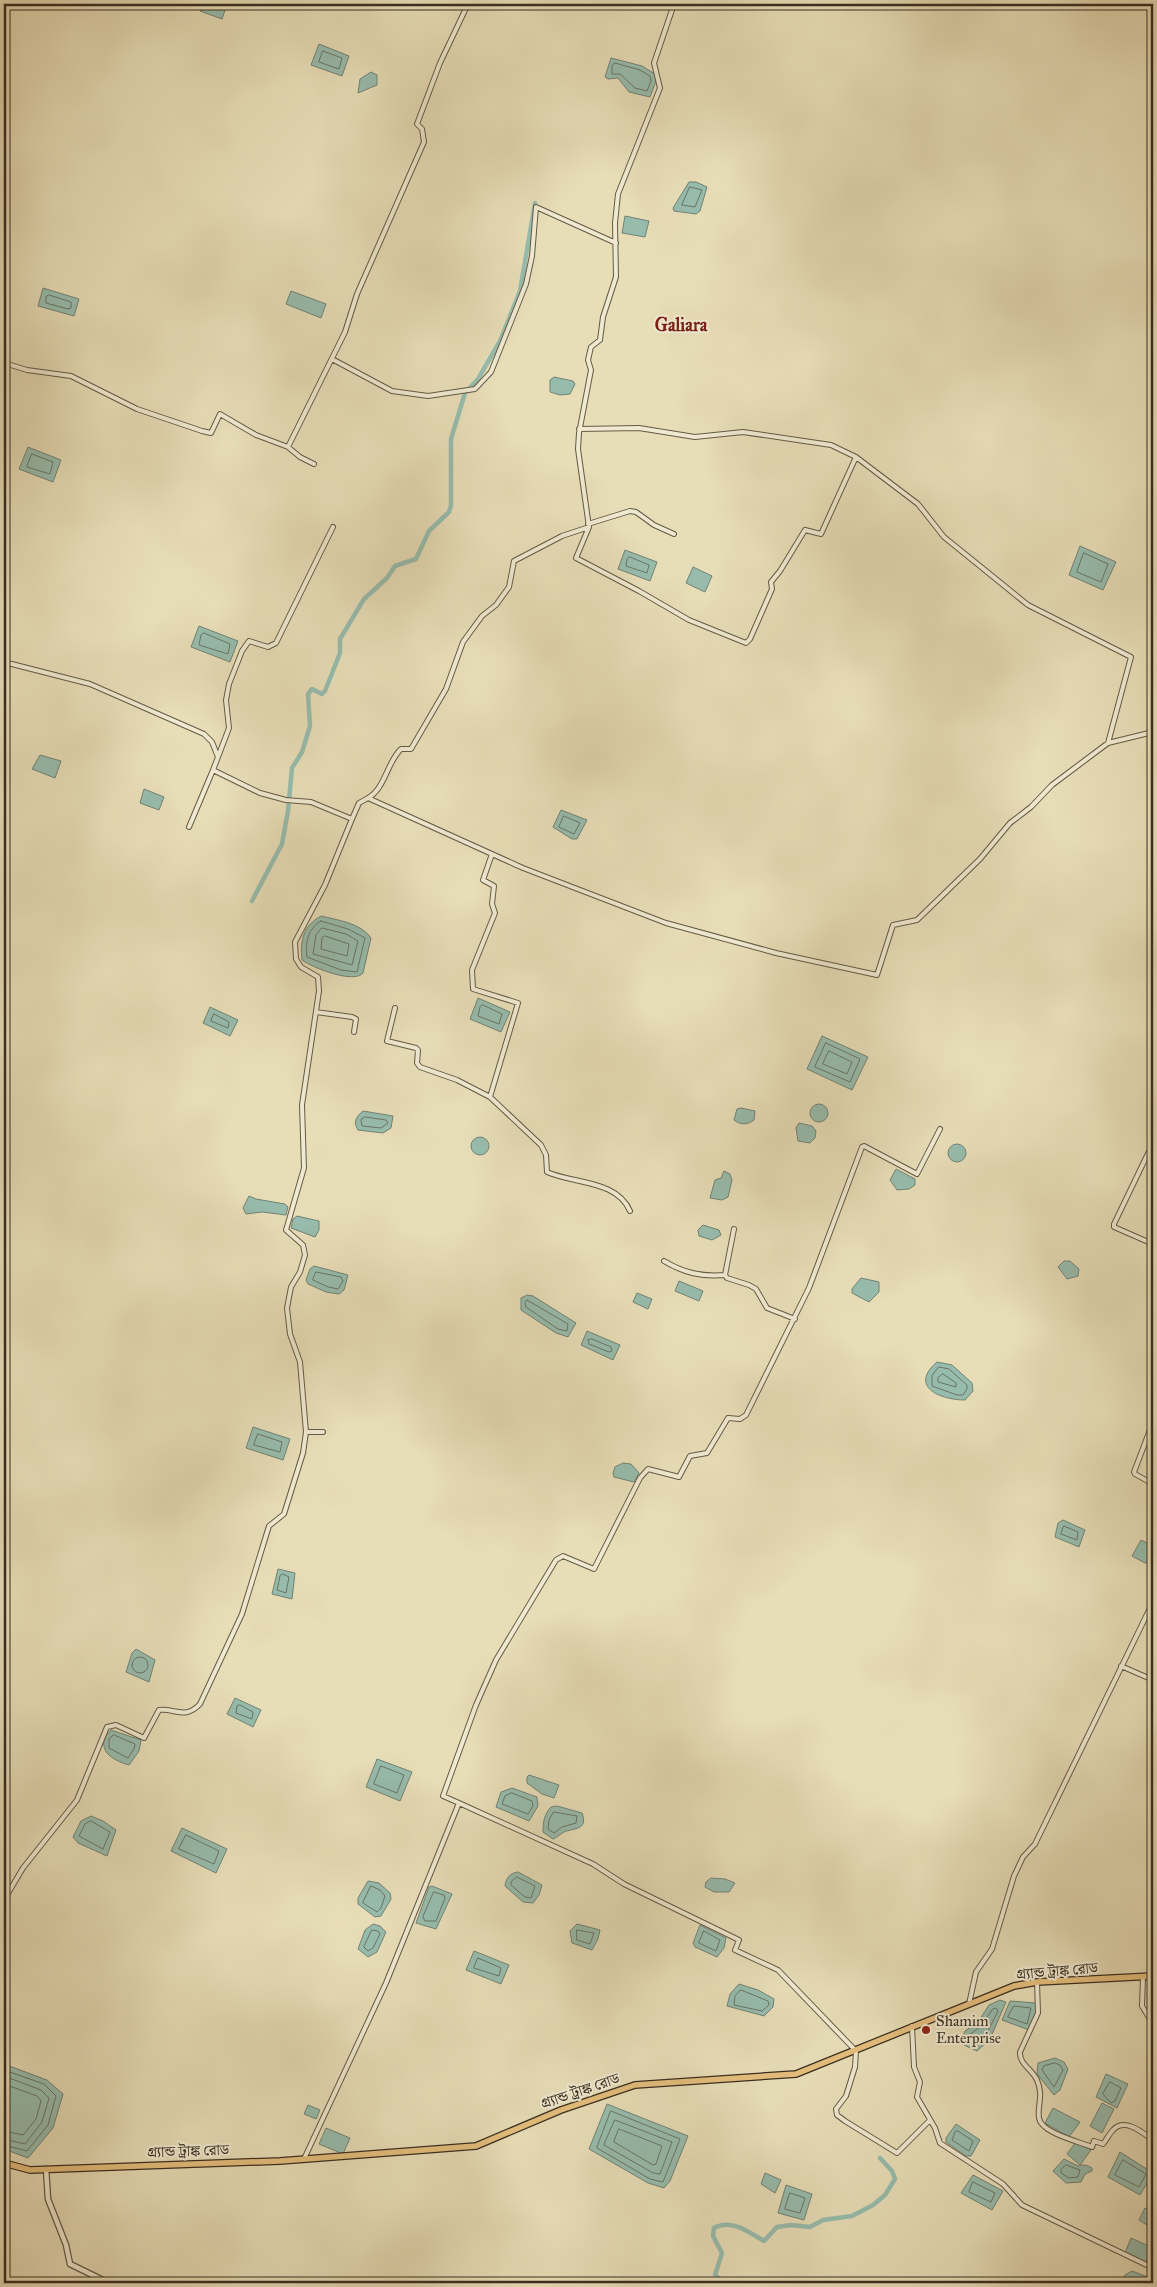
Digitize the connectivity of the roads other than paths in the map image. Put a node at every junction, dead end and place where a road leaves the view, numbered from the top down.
1 (468, 4) edge
2 (674, 4) edge
3 (616, 243) junction
4 (332, 359) junction
5 (4, 363) edge
6 (579, 429) junction
7 (288, 447) junction
8 (856, 457) junction
9 (314, 464) dead end
10 (589, 525) junction
11 (333, 527) dead end
12 (674, 534) dead end
13 (4, 662) edge
14 (1153, 732) edge
15 (1108, 743) junction
16 (218, 757) junction
17 (213, 770) junction
18 (368, 798) junction
19 (352, 819) junction
20 (189, 827) dead end
21 (492, 854) junction
22 (395, 1008) dead end
23 (316, 1012) junction
24 (354, 1032) dead end
25 (490, 1097) junction
26 (940, 1129) dead end
27 (1153, 1143) edge
28 (630, 1212) dead end
29 (734, 1229) dead end
30 (1153, 1244) edge
31 (664, 1261) dead end
32 (725, 1274) junction
33 (795, 1319) junction
34 (1153, 1422) edge
35 (306, 1432) junction
36 (323, 1432) dead end
37 (1153, 1484) edge
38 (1153, 1602) edge
39 (1121, 1666) junction
40 (1153, 1680) edge
41 (459, 1803) junction
42 (4, 1900) edge
43 (1153, 1976) edge
44 (1143, 1977) junction
45 (1038, 1982) junction
46 (968, 2006) junction
47 (1153, 2024) edge
48 (912, 2026) junction
49 (856, 2051) junction
50 (930, 2120) junction
51 (1153, 2140) edge
52 (304, 2159) junction
53 (4, 2163) edge
54 (46, 2169) junction
55 (1153, 2268) edge
56 (109, 2283) edge

1 - 4 street
2 - 3 street
3 - 4 street
3 - 6 street
4 - 7 street
5 - 7 street
6 - 8 street
6 - 10 street
7 - 9 street
8 - 10 street
8 - 15 street
10 - 12 street
10 - 18 street
11 - 16 street
13 - 16 street
14 - 15 street
15 - 21 street
16 - 17 street
17 - 19 street
17 - 20 street
18 - 19 street
18 - 21 street
19 - 23 street
21 - 25 street
22 - 25 street
23 - 24 street
23 - 35 street
25 - 28 street
26 - 33 street
27 - 30 street
29 - 32 street
31 - 32 street
32 - 33 street
33 - 41 street
34 - 37 street
35 - 36 street
35 - 42 street
38 - 39 street
39 - 40 street
39 - 46 street
41 - 49 street
41 - 52 street
43 - 44 highway, গ্র্যান্ড ট্রাঙ্ক রোড
44 - 45 highway, গ্র্যান্ড ট্রাঙ্ক রোড
44 - 47 street
45 - 46 highway, গ্র্যান্ড ট্রাঙ্ক রোড
45 - 51 street
46 - 48 highway, গ্র্যান্ড ট্রাঙ্ক রোড
48 - 49 highway, গ্র্যান্ড ট্রাঙ্ক রোড
48 - 50 street
49 - 50 street
49 - 52 highway, গ্র্যান্ড ট্রাঙ্ক রোড
50 - 55 street
52 - 54 highway, গ্র্যান্ড ট্রাঙ্ক রোড
53 - 54 highway, গ্র্যান্ড ট্রাঙ্ক রোড
54 - 56 street

